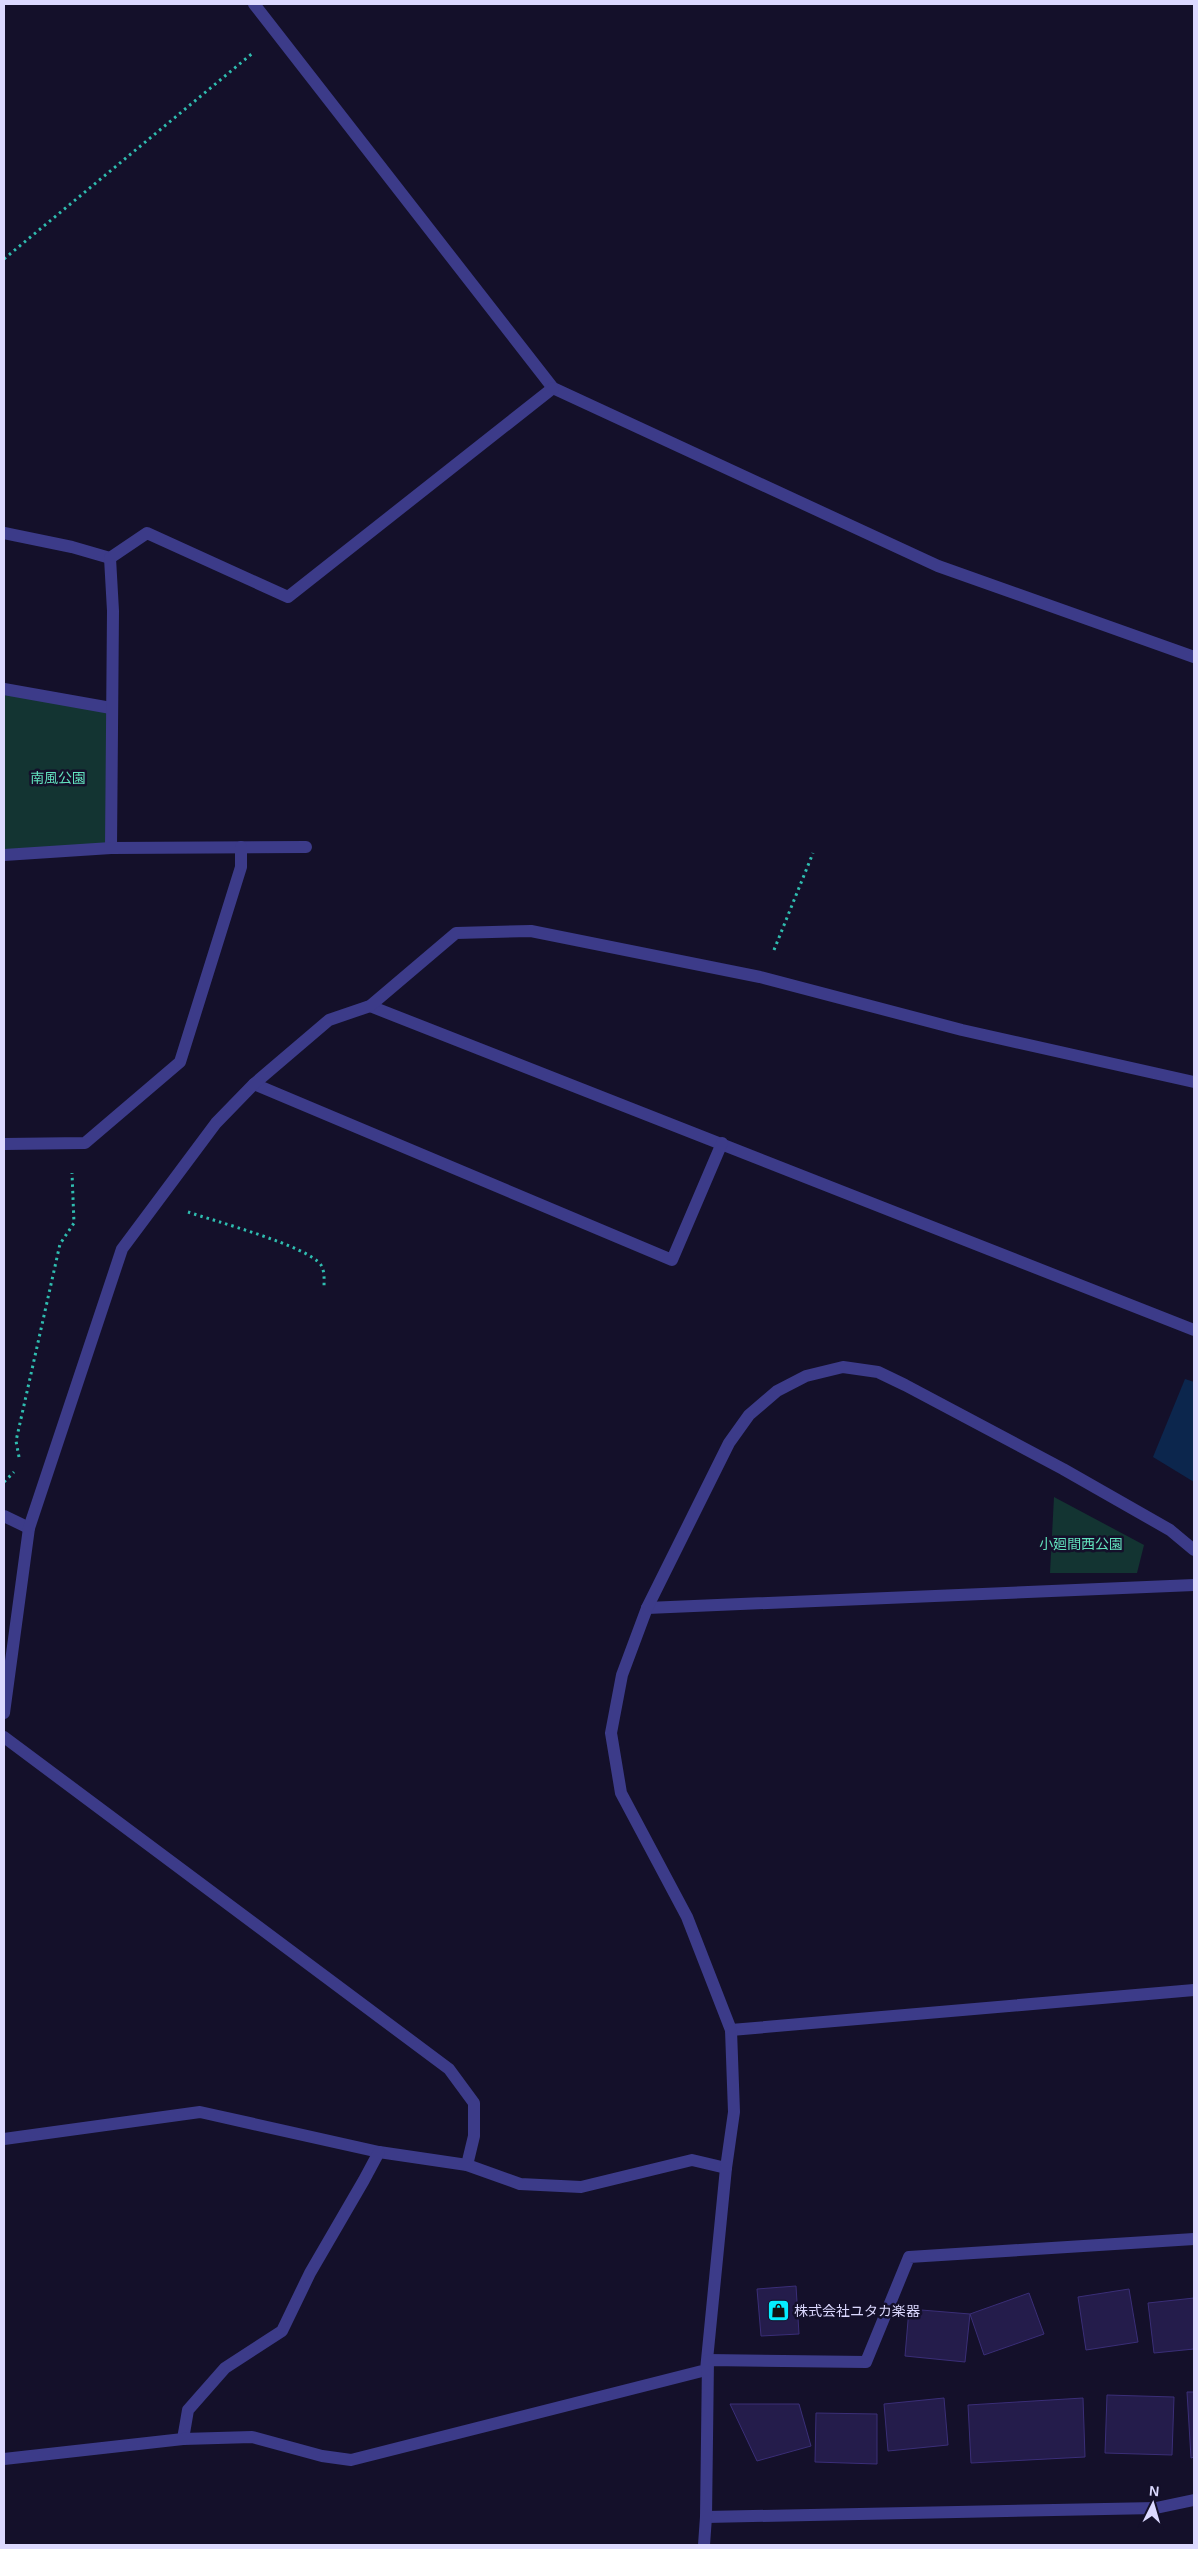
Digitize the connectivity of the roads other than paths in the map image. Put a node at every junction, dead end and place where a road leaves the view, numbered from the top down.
1 (254, 4) edge
2 (553, 388) junction
3 (4, 533) edge
4 (110, 558) junction
5 (1194, 657) edge
6 (4, 689) edge
7 (111, 708) junction
8 (306, 846) dead end
9 (241, 847) junction
10 (112, 848) junction
11 (4, 855) edge
12 (370, 1006) junction
13 (1194, 1082) edge
14 (254, 1084) junction
15 (722, 1143) junction
16 (4, 1144) edge
17 (1194, 1330) edge
18 (4, 1516) edge
19 (29, 1528) junction
20 (1194, 1550) edge
21 (1194, 1585) edge
22 (647, 1608) junction
23 (4, 1713) edge
24 (4, 1728) edge
25 (4, 1737) edge
26 (1194, 1990) edge
27 (731, 2030) junction
28 (4, 2139) edge
29 (379, 2152) junction
30 (467, 2165) junction
31 (726, 2168) junction
32 (1194, 2239) edge
33 (708, 2360) junction
34 (182, 2438) junction
35 (4, 2459) edge
36 (1194, 2500) edge
37 (706, 2517) junction
38 (704, 2545) edge

1 - 2 street
2 - 4 street
2 - 5 street
3 - 4 street
4 - 7 street
6 - 7 street
7 - 10 street
8 - 9 street
9 - 10 street
9 - 16 street
10 - 11 street
12 - 13 street
12 - 14 street
12 - 15 street
14 - 15 street
14 - 19 street
15 - 17 street
18 - 19 street
19 - 23 street
20 - 22 street
21 - 22 street
22 - 27 street
24 - 25 street
25 - 30 street
26 - 27 street
27 - 31 street
28 - 29 street
29 - 30 street
29 - 34 street
30 - 31 street
31 - 33 street
32 - 33 street
33 - 34 street
33 - 37 street
34 - 35 street
36 - 37 street
37 - 38 street

